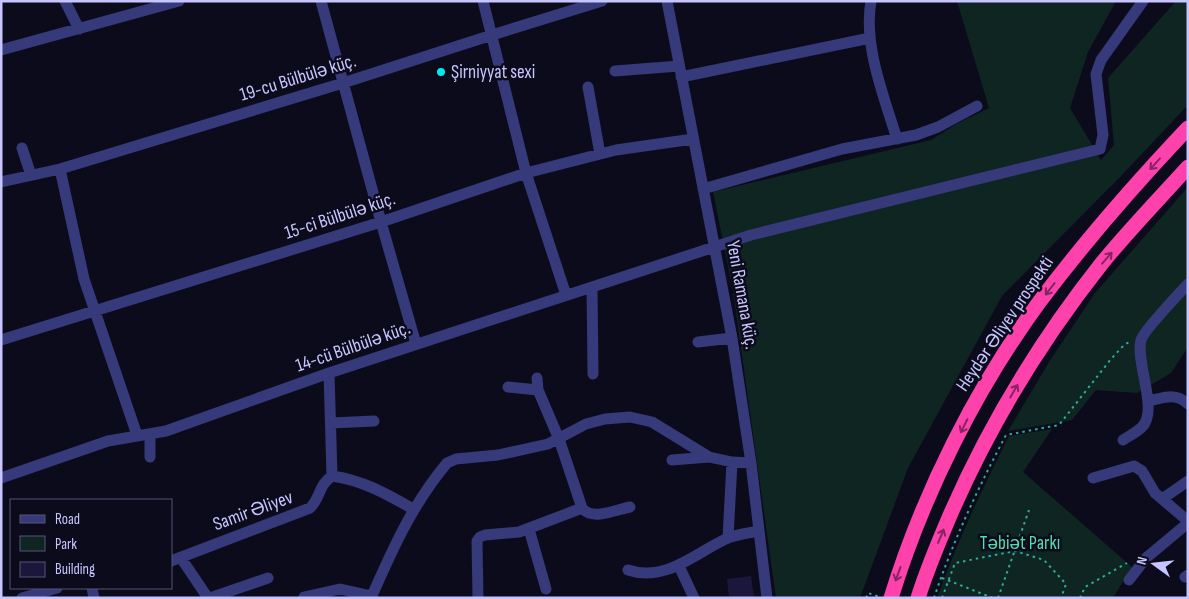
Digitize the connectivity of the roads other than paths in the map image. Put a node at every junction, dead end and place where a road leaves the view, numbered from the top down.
1 (65, 1) edge
2 (179, 1) edge
3 (321, 1) edge
4 (483, 1) edge
5 (602, 1) edge
6 (667, 1) edge
7 (871, 1) edge
8 (1144, 1) edge
9 (138, 7) edge
10 (79, 29) junction
11 (492, 35) junction
12 (870, 38) junction
13 (1, 50) edge
14 (615, 71) dead end
15 (680, 72) junction
16 (343, 83) junction
17 (588, 86) dead end
18 (977, 106) dead end
19 (1188, 128) edge
20 (693, 139) junction
21 (897, 139) junction
22 (22, 148) dead end
23 (600, 154) junction
24 (1188, 167) edge
25 (60, 169) junction
26 (526, 173) junction
27 (31, 175) junction
28 (1, 182) edge
29 (703, 188) junction
30 (380, 222) junction
31 (715, 246) junction
32 (1188, 284) edge
33 (592, 288) junction
34 (566, 295) junction
35 (94, 311) junction
36 (732, 338) junction
37 (1, 340) edge
38 (698, 342) dead end
39 (416, 344) junction
40 (329, 373) junction
41 (593, 374) dead end
42 (537, 378) dead end
43 (508, 387) dead end
44 (538, 390) junction
45 (1148, 401) junction
46 (1188, 404) edge
47 (374, 420) dead end
48 (331, 423) junction
49 (150, 434) junction
50 (136, 435) junction
51 (559, 439) junction
52 (1123, 440) dead end
53 (708, 456) junction
54 (150, 457) dead end
55 (672, 460) dead end
56 (732, 462) junction
57 (751, 463) junction
58 (332, 476) junction
59 (1, 478) edge
60 (1093, 478) dead end
61 (1188, 481) edge
62 (1162, 499) junction
63 (630, 507) dead end
64 (582, 508) junction
65 (413, 509) junction
66 (1186, 518) edge
67 (529, 529) junction
68 (759, 531) junction
69 (728, 538) junction
70 (176, 559) edge
71 (679, 566) junction
72 (628, 570) dead end
73 (268, 578) dead end
74 (1129, 580) dead end
75 (54, 589) edge
76 (546, 589) dead end
77 (304, 597) edge
78 (371, 597) edge
79 (22, 598) edge
80 (209, 598) edge
81 (478, 598) edge
82 (694, 598) edge
83 (767, 598) edge
84 (891, 598) edge
85 (918, 598) edge

1 - 10 street
2 - 9 street
3 - 16 street
4 - 11 street
5 - 11 street, 19-cu Bülbülə küç.
6 - 15 street, Yeni Ramana küç.
7 - 12 street
8 - 31 street, 14-cü Bülbülə küç.
9 - 10 street
10 - 13 street
11 - 16 street, 19-cu Bülbülə küç.
11 - 26 street
12 - 15 street
12 - 21 street
14 - 15 street
15 - 20 street, Yeni Ramana küç.
16 - 25 street, 19-cu Bülbülə küç.
16 - 30 street
17 - 23 street
18 - 21 street
19 -> 84 highway, Heydər Əliyev prospekti
20 - 23 street, 15-ci Bülbülə küç.
20 - 29 street, Yeni Ramana küç.
21 - 29 street
22 - 27 street
23 - 26 street, 15-ci Bülbülə küç.
85 -> 24 highway
25 - 27 street, 19-cu Bülbülə küç.
25 - 35 street
26 - 30 street, 15-ci Bülbülə küç.
26 - 34 street
27 - 28 street, 19-cu Bülbülə küç.
29 - 31 street, Yeni Ramana küç.
30 - 35 street, 15-ci Bülbülə küç.
30 - 39 street
31 - 33 street, 14-cü Bülbülə küç.
31 - 36 street, Yeni Ramana küç.
32 - 45 street
33 - 34 street, 14-cü Bülbülə küç.
33 - 41 street
34 - 39 street, 14-cü Bülbülə küç.
35 - 37 street, 15-ci Bülbülə küç.
35 - 50 street
36 - 38 street
36 - 57 street, Yeni Ramana küç.
39 - 40 street, 14-cü Bülbülə küç.
40 - 48 street
40 - 49 street, 14-cü Bülbülə küç.
42 - 44 street
43 - 44 street
44 - 51 street
45 - 46 street
45 - 52 street
47 - 48 street
48 - 58 street
49 - 50 street, 14-cü Bülbülə küç.
49 - 54 street
50 - 59 street, 14-cü Bülbülə küç.
51 - 53 street
51 - 64 street
51 - 65 street
53 - 55 street
53 - 56 street
56 - 57 street
56 - 69 street
57 - 68 street, Yeni Ramana küç.
58 - 65 street
58 - 70 street, Samir Əliyev
60 - 62 street
61 - 62 street
62 - 66 street
63 - 64 street
64 - 67 street
65 - 78 street
66 - 74 street
67 - 76 street
67 - 81 street
68 - 69 street
68 - 83 street, Yeni Ramana küç.
69 - 71 street
70 - 80 street
71 - 72 street
71 - 82 street
73 - 80 street
75 - 79 street
77 - 78 street

